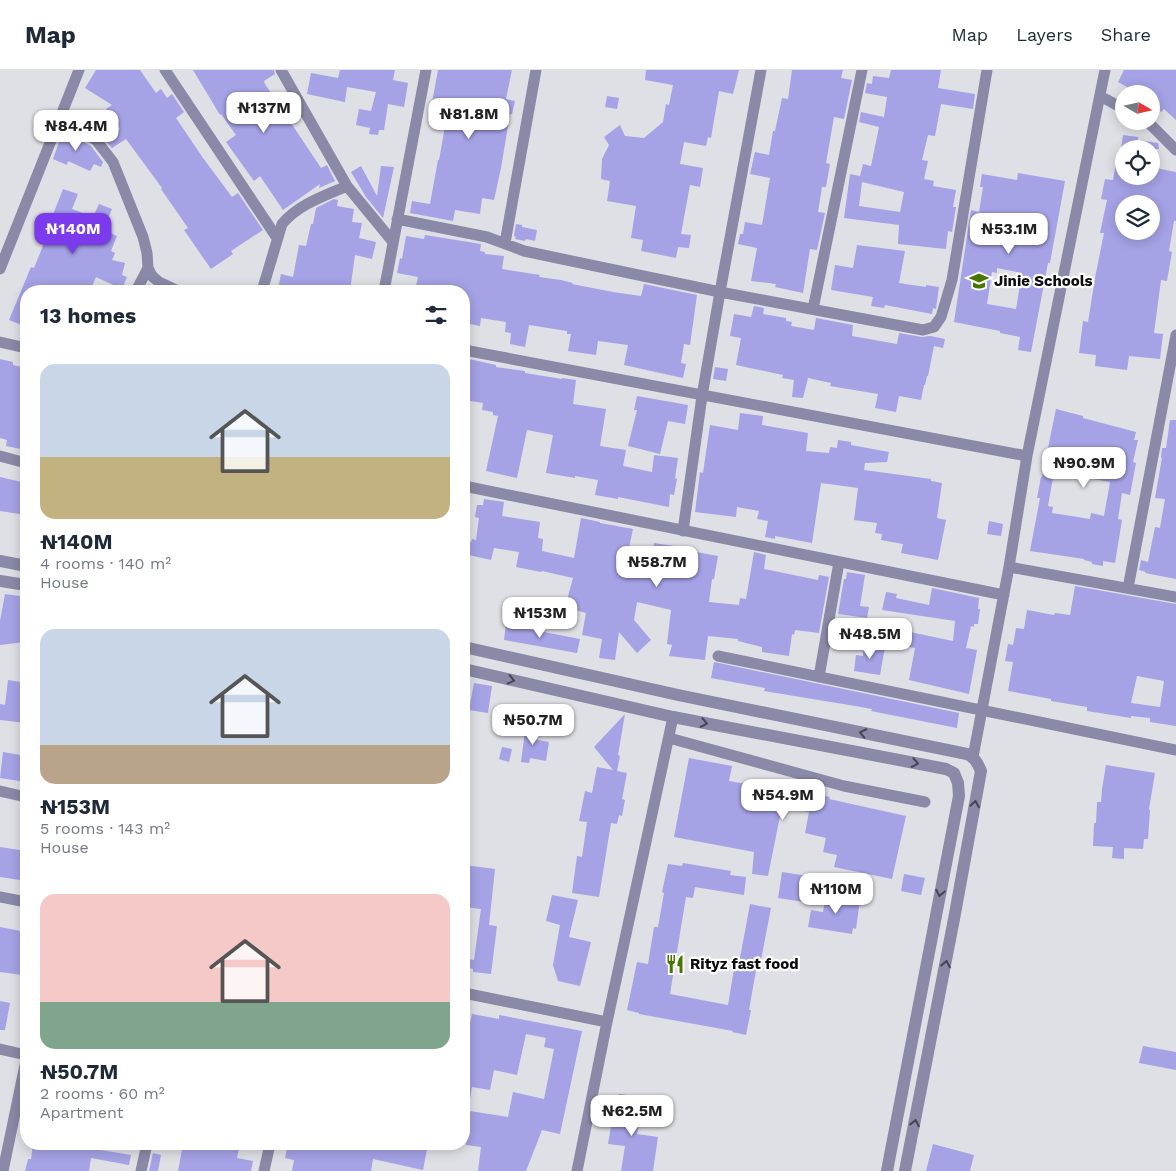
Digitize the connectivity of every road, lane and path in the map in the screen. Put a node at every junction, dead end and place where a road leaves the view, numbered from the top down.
1 (79, 70) edge
2 (165, 70) edge
3 (281, 70) edge
4 (426, 70) edge
5 (536, 70) edge
6 (761, 70) edge
7 (862, 70) edge
8 (987, 70) edge
9 (1105, 70) edge
10 (1100, 96) junction
11 (1115, 104) edge
12 (60, 117) junction
13 (1156, 130) edge
14 (1176, 150) edge
15 (347, 186) junction
16 (397, 219) junction
17 (277, 238) junction
18 (393, 242) junction
19 (505, 244) junction
20 (148, 268) junction
21 (0, 269) edge
22 (139, 285) edge
23 (165, 285) edge
24 (264, 285) edge
25 (385, 285) edge
26 (720, 292) junction
27 (813, 309) junction
28 (1176, 335) edge
29 (0, 342) edge
30 (20, 347) edge
31 (470, 351) edge
32 (702, 396) junction
33 (0, 456) edge
34 (1027, 456) junction
35 (20, 461) edge
36 (470, 487) edge
37 (683, 531) junction
38 (0, 561) edge
39 (839, 562) junction
40 (20, 565) edge
41 (1009, 567) junction
42 (0, 581) edge
43 (20, 584) edge
44 (1128, 588) junction
45 (1004, 595) junction
46 (1176, 597) edge
47 (470, 648) edge
48 (718, 656) dead end
49 (470, 670) edge
50 (568, 670) junction
51 (819, 677) junction
52 (564, 692) junction
53 (982, 711) junction
54 (673, 717) junction
55 (669, 738) junction
56 (1176, 750) edge
57 (973, 757) junction
58 (0, 791) edge
59 (20, 796) edge
60 (925, 802) dead end
61 (0, 897) edge
62 (20, 901) edge
63 (936, 916) junction
64 (954, 919) junction
65 (470, 995) edge
66 (606, 1022) junction
67 (0, 1050) edge
68 (20, 1054) edge
69 (20, 1089) edge
70 (145, 1150) edge
71 (269, 1150) edge
72 (3, 1171) edge
73 (140, 1171) edge
74 (264, 1171) edge
75 (577, 1171) edge
76 (887, 1171) edge
77 (905, 1171) edge

1 - 12 street
2 - 17 street
3 - 15 street
4 - 16 street
5 - 19 street
6 - 26 street
7 - 27 street
8 - 27 street
9 - 10 street
10 - 11 street
10 - 34 street
12 - 20 street
12 - 21 street
13 - 14 street
15 - 17 street
15 - 18 street
16 - 18 street
16 - 19 street
17 - 24 street
18 - 25 street
19 - 26 street
20 - 22 street
20 - 23 street
26 - 27 street
26 - 32 street
28 - 44 street
29 - 30 street
31 - 32 street
32 - 34 street
32 - 37 street
33 - 35 street
34 - 41 street
36 - 37 street
37 - 39 street
38 - 40 street
39 - 45 street
39 - 51 street
41 - 44 street
41 - 45 street
42 - 43 street
44 - 46 street
45 - 53 street
47 - 50 street
48 - 51 street
49 -> 52 street
50 - 52 street
57 -> 50 street
51 - 53 street
52 - 54 street
53 - 56 street
53 - 57 street
54 - 55 street
54 -> 63 street
55 - 60 street
55 - 66 street
64 -> 57 street
58 - 59 street
61 - 62 street
63 - 64 street
63 - 76 street
77 -> 64 street
65 - 66 street
66 - 75 street
67 - 68 street
69 - 72 street
70 - 73 street
71 - 74 street

